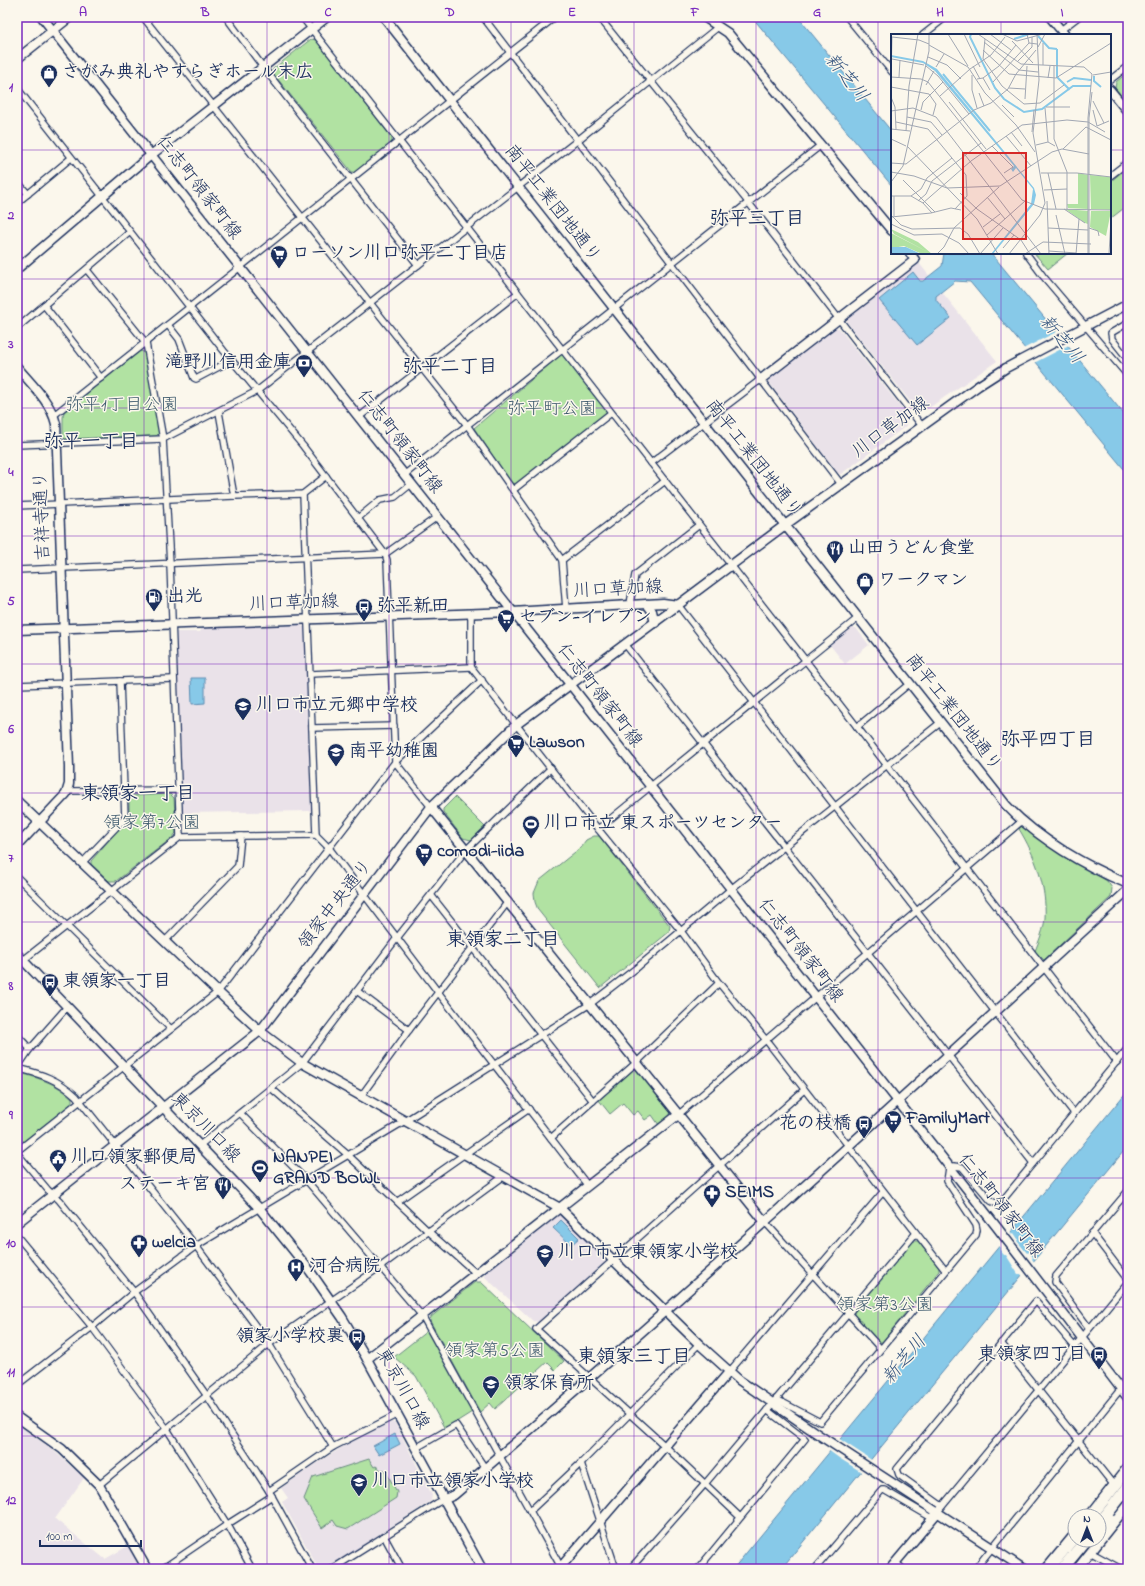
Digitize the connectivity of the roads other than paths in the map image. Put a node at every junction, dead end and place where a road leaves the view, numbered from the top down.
1 (42, 17) edge
2 (70, 17) edge
3 (143, 17) edge
4 (226, 17) edge
5 (302, 17) edge
6 (327, 17) edge
7 (384, 17) edge
8 (483, 17) edge
9 (555, 17) edge
10 (599, 17) edge
11 (704, 17) edge
12 (847, 17) edge
13 (946, 17) edge
14 (1050, 17) edge
15 (1078, 17) edge
16 (718, 27) junction
17 (311, 29) junction
18 (53, 30) junction
19 (1063, 32) edge
20 (925, 34) edge
21 (511, 52) junction
22 (17, 60) edge
23 (891, 61) edge
24 (886, 65) junction
25 (1128, 66) edge
26 (263, 67) junction
27 (891, 71) edge
28 (1111, 79) edge
29 (651, 81) junction
30 (17, 88) edge
31 (1111, 91) edge
32 (450, 101) junction
33 (215, 106) junction
34 (1128, 112) edge
35 (578, 140) junction
36 (399, 141) junction
37 (821, 145) junction
38 (151, 155) junction
39 (71, 158) junction
40 (1128, 162) edge
41 (1111, 175) edge
42 (351, 180) junction
43 (17, 181) edge
44 (517, 186) junction
45 (28, 194) junction
46 (102, 197) junction
47 (748, 202) junction
48 (17, 203) edge
49 (303, 218) junction
50 (465, 227) junction
51 (891, 231) edge
52 (130, 232) junction
53 (911, 254) edge
54 (1027, 254) edge
55 (671, 263) junction
56 (418, 265) junction
57 (241, 268) junction
58 (17, 269) edge
59 (87, 270) junction
60 (518, 293) junction
61 (370, 302) junction
62 (1128, 304) edge
63 (44, 305) junction
64 (190, 307) junction
65 (614, 309) junction
66 (838, 320) junction
67 (1128, 323) edge
68 (168, 325) junction
69 (17, 328) edge
70 (1082, 329) junction
71 (146, 342) junction
72 (562, 350) junction
73 (307, 352) junction
74 (1128, 359) edge
75 (232, 360) junction
76 (17, 367) edge
77 (422, 368) junction
78 (1128, 376) edge
79 (101, 378) junction
80 (760, 380) junction
81 (257, 391) junction
82 (219, 412) junction
83 (611, 413) junction
84 (54, 415) junction
85 (359, 417) junction
86 (704, 422) junction
87 (467, 424) junction
88 (922, 426) junction
89 (163, 439) junction
90 (57, 444) junction
91 (17, 445) edge
92 (651, 463) junction
93 (404, 475) junction
94 (326, 476) junction
95 (665, 482) junction
96 (411, 484) junction
97 (841, 484) junction
98 (513, 490) junction
99 (303, 494) junction
100 (234, 496) junction
101 (166, 499) junction
102 (59, 504) junction
103 (17, 506) edge
104 (437, 517) junction
105 (358, 518) junction
106 (698, 524) junction
107 (785, 525) junction
108 (385, 554) junction
109 (305, 558) junction
110 (562, 560) junction
111 (170, 564) junction
112 (731, 565) junction
113 (61, 568) junction
114 (17, 570) edge
115 (630, 604) junction
116 (646, 604) junction
117 (678, 605) junction
118 (566, 609) junction
119 (512, 612) junction
120 (471, 614) junction
121 (390, 616) junction
122 (858, 618) junction
123 (307, 620) junction
124 (654, 623) junction
125 (172, 625) junction
126 (64, 629) junction
127 (17, 630) edge
128 (625, 644) junction
129 (806, 661) junction
130 (471, 668) junction
131 (392, 671) junction
132 (310, 674) junction
133 (174, 679) junction
134 (482, 680) junction
135 (120, 681) junction
136 (65, 684) junction
137 (570, 684) junction
138 (909, 684) junction
139 (17, 685) edge
140 (754, 702) junction
141 (940, 723) junction
142 (517, 724) junction
143 (394, 726) junction
144 (856, 727) junction
145 (312, 728) junction
146 (703, 743) junction
147 (395, 762) junction
148 (887, 765) junction
149 (551, 768) junction
150 (650, 787) junction
151 (178, 790) junction
152 (68, 791) junction
153 (124, 791) junction
154 (17, 800) edge
155 (835, 806) junction
156 (431, 807) junction
157 (1022, 821) junction
158 (39, 823) junction
159 (598, 829) junction
160 (316, 835) junction
161 (242, 836) junction
162 (180, 837) junction
163 (17, 846) edge
164 (785, 847) junction
165 (329, 848) junction
166 (466, 850) junction
167 (82, 863) junction
168 (966, 869) junction
169 (17, 877) edge
170 (1128, 884) edge
171 (731, 889) junction
172 (112, 890) junction
173 (1128, 890) edge
174 (431, 895) junction
175 (365, 896) junction
176 (507, 902) junction
177 (917, 911) junction
178 (66, 926) junction
179 (681, 931) junction
180 (397, 938) junction
181 (165, 941) junction
182 (473, 948) junction
183 (868, 953) junction
184 (19, 960) edge
185 (1044, 968) junction
186 (719, 983) junction
187 (357, 991) junction
188 (218, 992) junction
189 (438, 992) junction
190 (816, 998) junction
191 (590, 1004) junction
192 (67, 1007) junction
193 (995, 1012) junction
194 (171, 1029) junction
195 (260, 1030) junction
196 (409, 1030) junction
197 (540, 1034) junction
198 (17, 1035) edge
199 (766, 1040) junction
200 (1128, 1048) edge
201 (30, 1049) junction
202 (949, 1055) junction
203 (636, 1062) junction
204 (1117, 1062) junction
205 (302, 1063) junction
206 (495, 1065) junction
207 (124, 1067) junction
208 (17, 1068) edge
209 (271, 1088) junction
210 (804, 1090) junction
211 (361, 1096) junction
212 (80, 1101) junction
213 (593, 1101) junction
214 (897, 1101) junction
215 (163, 1108) junction
216 (529, 1109) junction
217 (240, 1113) junction
218 (1074, 1113) junction
219 (678, 1115) junction
220 (405, 1121) junction
221 (551, 1138) junction
222 (200, 1145) junction
223 (115, 1146) junction
224 (848, 1146) junction
225 (17, 1152) edge
226 (465, 1154) junction
227 (348, 1155) junction
228 (1033, 1163) junction
229 (719, 1166) junction
230 (949, 1168) junction
231 (504, 1176) junction
232 (307, 1180) junction
233 (588, 1186) junction
234 (1128, 1191) edge
235 (883, 1192) junction
236 (53, 1194) junction
237 (398, 1201) junction
238 (560, 1208) junction
239 (260, 1209) junction
240 (765, 1222) junction
241 (17, 1223) edge
242 (428, 1231) junction
243 (916, 1233) junction
244 (1092, 1233) junction
245 (17, 1236) edge
246 (196, 1246) junction
247 (613, 1260) junction
248 (380, 1267) junction
249 (945, 1270) junction
250 (477, 1274) junction
251 (813, 1275) junction
252 (1128, 1281) edge
253 (134, 1292) junction
254 (332, 1302) junction
255 (666, 1310) junction
256 (848, 1314) junction
257 (423, 1317) junction
258 (92, 1327) junction
259 (1089, 1328) junction
260 (1082, 1337) junction
261 (1002, 1343) junction
262 (269, 1344) junction
263 (699, 1344) junction
264 (1074, 1346) junction
265 (880, 1348) junction
266 (367, 1359) junction
267 (729, 1372) junction
268 (589, 1378) junction
269 (1128, 1380) edge
270 (17, 1385) edge
271 (1121, 1388) junction
272 (1038, 1390) junction
273 (207, 1396) junction
274 (1128, 1398) edge
275 (772, 1404) junction
276 (398, 1414) junction
277 (629, 1414) junction
278 (17, 1417) edge
279 (167, 1429) junction
280 (1079, 1440) junction
281 (665, 1446) junction
282 (333, 1447) junction
283 (416, 1448) junction
284 (500, 1455) junction
285 (580, 1463) junction
286 (1128, 1463) edge
287 (485, 1468) junction
288 (1128, 1469) edge
289 (1128, 1477) edge
290 (1112, 1483) junction
291 (99, 1485) junction
292 (704, 1485) junction
293 (1128, 1487) edge
294 (271, 1494) junction
295 (1128, 1498) edge
296 (445, 1499) junction
297 (1128, 1505) edge
298 (1092, 1508) edge
299 (1098, 1508) edge
300 (1101, 1508) edge
301 (530, 1511) junction
302 (937, 1512) junction
303 (1107, 1514) edge
304 (740, 1517) junction
305 (600, 1520) junction
306 (1107, 1524) edge
307 (227, 1525) junction
308 (384, 1536) junction
309 (1067, 1539) edge
310 (1067, 1546) edge
311 (993, 1548) junction
312 (1079, 1548) edge
313 (1088, 1548) edge
314 (1090, 1552) junction
315 (892, 1566) edge
316 (561, 1568) edge
317 (147, 1569) edge
318 (162, 1569) edge
319 (252, 1569) edge
320 (312, 1569) edge
321 (332, 1569) edge
322 (402, 1569) edge
323 (482, 1569) edge
324 (616, 1569) edge
325 (630, 1569) edge
326 (698, 1569) edge
327 (815, 1569) edge
328 (903, 1569) edge
329 (975, 1569) edge
330 (1024, 1569) edge
331 (1043, 1569) edge
332 (1048, 1569) edge
333 (1062, 1569) edge
334 (1071, 1569) edge
335 (1077, 1569) edge
336 (1121, 1569) edge

1 - 18 street, 仁志町領家町線
2 - 18 street
3 - 33 street
4 - 26 street
5 - 17 street
6 - 17 street
7 - 32 street, 南平工業団地通り
8 - 21 street
9 - 21 street
10 - 29 street
11 - 16 street
12 - 24 street
13 - 20 street
14 - 19 street
15 - 19 street
16 - 29 street
16 - 37 street
17 - 26 street
17 - 36 street
18 - 22 street
18 - 38 street, 仁志町領家町線
21 - 32 street
21 - 35 street
23 - 24 street
24 - 27 street
25 - 28 street
26 - 33 street
26 - 42 street
29 - 35 street
29 - 47 street
30 - 39 street
31 - 34 street
32 - 36 street
32 - 44 street, 南平工業団地通り
33 - 38 street
33 - 49 street
35 - 44 street
35 - 55 street
36 - 42 street
36 - 50 street
37 - 47 street
37 - 51 street
38 - 46 street
38 - 57 street, 仁志町領家町線
39 - 45 street
39 - 46 street
40 - 41 street
42 - 49 street
42 - 56 street
43 - 45 street
44 - 50 street
44 - 65 street, 南平工業団地通り
45 - 48 street
46 - 52 street
46 - 58 street
47 - 55 street
47 - 66 street
49 - 57 street
49 - 61 street
50 - 56 street
50 - 60 street
52 - 59 street
52 - 64 street
53 - 66 street
54 - 70 street
55 - 65 street
55 - 80 street
56 - 61 street
57 - 64 street
57 - 73 street, 仁志町領家町線
59 - 63 street
59 - 71 street
60 - 72 street
60 - 77 street
61 - 73 street
61 - 77 street
62 - 70 street, 川口草加線
63 - 69 street
63 - 79 street
64 - 68 street
64 - 75 street
65 - 72 street
65 - 86 street, 南平工業団地通り
66 - 80 street
66 - 88 street
67 - 74 street
68 - 71 street
68 - 75 street
70 - 78 street
70 - 88 street, 川口草加線
71 - 79 street
71 - 89 street
72 - 83 street
72 - 87 street
73 - 81 street
73 - 85 street, 仁志町領家町線
75 - 81 street
76 - 84 street, 吉祥寺通り
77 - 85 street
77 - 87 street
79 - 84 street
80 - 86 street
80 - 97 street
81 - 82 street
81 - 94 street
82 - 89 street
82 - 100 street
83 - 92 street
83 - 98 street
84 - 90 street, 吉祥寺通り
85 - 93 street, 仁志町領家町線
86 - 92 street
86 - 107 street, 南平工業団地通り
87 - 93 street
87 - 98 street
88 - 97 street, 川口草加線
89 - 90 street
89 - 101 street
90 - 91 street
90 - 102 street, 吉祥寺通り
92 - 95 street
93 - 96 street, 仁志町領家町線
94 - 99 street
94 - 105 street
95 - 106 street
95 - 110 street
96 - 104 street, 仁志町領家町線
96 - 105 street
97 - 107 street, 川口草加線
98 - 110 street
99 - 100 street
99 - 109 street
100 - 101 street
101 - 102 street
101 - 111 street
102 - 103 street
102 - 113 street, 吉祥寺通り
104 - 108 street
104 - 119 street, 仁志町領家町線
105 - 108 street
106 - 112 street
106 - 115 street
107 - 112 street, 川口草加線
107 - 122 street, 南平工業団地通り
108 - 109 street
108 - 121 street
109 - 111 street
109 - 123 street
110 - 118 street
111 - 113 street
111 - 125 street
112 - 117 street, 川口草加線
112 - 129 street
113 - 114 street
113 - 126 street, 吉祥寺通り
115 - 116 street, 川口草加線
115 - 118 street, 川口草加線
116 - 117 street, 川口草加線
116 - 124 street
117 - 124 street, 領家中央通り
117 - 140 street
118 - 119 street, 川口草加線
119 - 120 street, 川口草加線
119 - 137 street, 仁志町領家町線
120 - 121 street, 川口草加線
120 - 130 street
121 - 123 street, 川口草加線
121 - 131 street
122 - 129 street
122 - 138 street, 南平工業団地通り
123 - 125 street, 川口草加線
123 - 132 street
124 - 128 street, 領家中央通り
125 - 126 street, 川口草加線
125 - 133 street
126 - 127 street, 川口草加線
126 - 136 street, 吉祥寺通り
128 - 137 street, 領家中央通り
128 - 146 street
129 - 140 street
129 - 144 street
130 - 131 street
130 - 134 street
131 - 132 street
131 - 143 street
132 - 145 street
133 - 135 street
133 - 151 street
134 - 142 street
134 - 147 street
135 - 136 street
135 - 153 street
136 - 139 street
136 - 152 street, 吉祥寺通り
137 - 142 street, 領家中央通り
137 - 150 street, 仁志町領家町線
138 - 141 street, 南平工業団地通り
138 - 144 street
140 - 146 street
140 - 155 street
141 - 148 street
141 - 157 street, 南平工業団地通り
142 - 149 street
142 - 156 street, 領家中央通り
143 - 145 street
143 - 147 street
144 - 148 street
145 - 160 street
146 - 150 street
146 - 164 street
147 - 156 street
147 - 165 street
148 - 155 street
148 - 168 street
149 - 159 street
149 - 166 street
150 - 159 street
150 - 171 street, 仁志町領家町線
151 - 153 street
151 - 162 street
152 - 153 street
152 - 158 street
153 - 167 street
154 - 158 street
155 - 164 street
155 - 177 street
156 - 166 street
156 - 175 street, 領家中央通り
157 - 168 street
157 - 170 street, 南平工業団地通り
158 - 163 street
158 - 167 street
159 - 179 street
160 - 161 street
160 - 165 street
161 - 162 street
161 - 181 street
162 - 172 street
164 - 171 street
164 - 183 street
165 - 175 street
165 - 188 street
166 - 174 street
166 - 176 street
167 - 172 street
168 - 177 street
168 - 185 street
169 - 178 street
171 - 179 street
171 - 190 street, 仁志町領家町線
172 - 178 street
172 - 181 street
173 - 185 street
174 - 180 street
174 - 182 street
175 - 180 street
175 - 195 street, 領家中央通り
176 - 182 street
176 - 191 street
177 - 183 street
177 - 193 street
178 - 184 street
178 - 194 street
179 - 186 street
179 - 191 street
180 - 187 street
180 - 189 street
181 - 188 street
182 - 189 street
182 - 197 street
183 - 190 street
183 - 202 street
184 - 192 street, 東京川口線
185 - 193 street
185 - 204 street
186 - 199 street
186 - 203 street
187 - 196 street
187 - 205 street
188 - 194 street
188 - 195 street
189 - 196 street
189 - 206 street
190 - 199 street
190 - 214 street, 仁志町領家町線
191 - 197 street
191 - 203 street
192 - 201 street
192 - 207 street, 東京川口線
193 - 202 street
193 - 218 street
194 - 207 street
195 - 205 street
195 - 215 street, 領家中央通り
196 - 211 street
197 - 206 street
197 - 213 street
198 - 201 street
199 - 210 street
199 - 219 street
200 - 204 street
201 - 208 street
202 - 214 street
202 - 228 street
203 - 213 street
203 - 219 street
204 - 218 street
205 - 209 street
205 - 211 street
206 - 216 street
206 - 220 street
207 - 212 street
207 - 215 street, 東京川口線
208 - 212 street
209 - 217 street
209 - 227 street
210 - 224 street
210 - 229 street
211 - 220 street
212 - 223 street
212 - 225 street
213 - 221 street
214 - 224 street
214 - 230 street, 仁志町領家町線
215 - 222 street, 東京川口線
215 - 223 street, 領家中央通り
216 - 221 street
216 - 226 street
217 - 222 street
217 - 232 street
218 - 228 street
219 - 229 street
219 - 233 street
220 - 226 street
220 - 227 street
221 - 233 street
222 - 239 street, 東京川口線
223 - 236 street, 領家中央通り
223 - 246 street
224 - 235 street
224 - 240 street
225 - 236 street
226 - 231 street
226 - 237 street
227 - 232 street
227 - 237 street
228 - 230 street
229 - 240 street
229 - 247 street
230 - 249 street
230 - 260 street, 仁志町領家町線
231 - 238 street
231 - 242 street
232 - 239 street
232 - 248 street
233 - 238 street
234 - 244 street
235 - 243 street
235 - 251 street
236 - 241 street, 領家中央通り
236 - 253 street
237 - 242 street
238 - 247 street
238 - 250 street
239 - 246 street
239 - 254 street, 東京川口線
240 - 251 street
240 - 255 street
242 - 248 street
242 - 250 street
243 - 249 street
243 - 256 street
244 - 252 street
244 - 259 street
245 - 258 street
246 - 253 street
246 - 262 street
247 - 255 street
247 - 268 street
248 - 254 street
248 - 257 street
249 - 265 street
250 - 257 street
251 - 256 street
251 - 267 street
252 - 259 street
253 - 258 street
253 - 273 street
254 - 262 street
254 - 266 street, 東京川口線
255 - 263 street
255 - 268 street
256 - 265 street
256 - 275 street
257 - 266 street
257 - 284 street
258 - 270 street
258 - 279 street
259 - 260 street
260 - 264 street
260 - 271 street, 仁志町領家町線
261 - 264 street
261 - 272 street
261 - 302 street
262 - 273 street
262 - 282 street
263 - 267 street
263 - 277 street
264 - 272 street
265 - 275 street
266 - 276 street, 東京川口線
267 - 275 street
267 - 281 street
268 - 277 street
268 - 284 street
269 - 271 street
271 - 274 street, 仁志町領家町線
271 - 280 street
272 - 280 street
272 - 302 street
273 - 279 street
273 - 294 street
275 - 292 street
275 - 302 street
275 - 304 street
276 - 282 street
276 - 283 street, 東京川口線
277 - 281 street
277 - 285 street
278 - 291 street
279 - 291 street
279 - 307 street
280 - 290 street
280 - 311 street
281 - 292 street
281 - 305 street
282 - 294 street
283 - 287 street
283 - 296 street, 東京川口線
284 - 287 street
284 - 301 street
285 - 301 street
285 - 305 street
286 - 290 street
287 - 296 street
288 - 299 highway
289 - 300 highway
290 - 298 street
291 - 317 street
292 - 304 street
292 - 325 street
293 - 303 highway
294 - 307 street
294 - 320 street
295 - 306 highway
296 - 308 street
296 - 323 street, 東京川口線
297 - 314 street
301 - 316 street
302 - 311 street
302 - 315 street
302 - 327 street
304 - 326 street
305 - 316 street
305 - 324 street
307 - 318 street
307 - 319 street
308 - 321 street
308 - 322 street
309 - 331 street
310 - 332 highway
311 - 329 street
311 - 330 street
312 - 333 highway
313 - 334 highway
314 - 335 street
314 - 336 street
315 - 328 street

